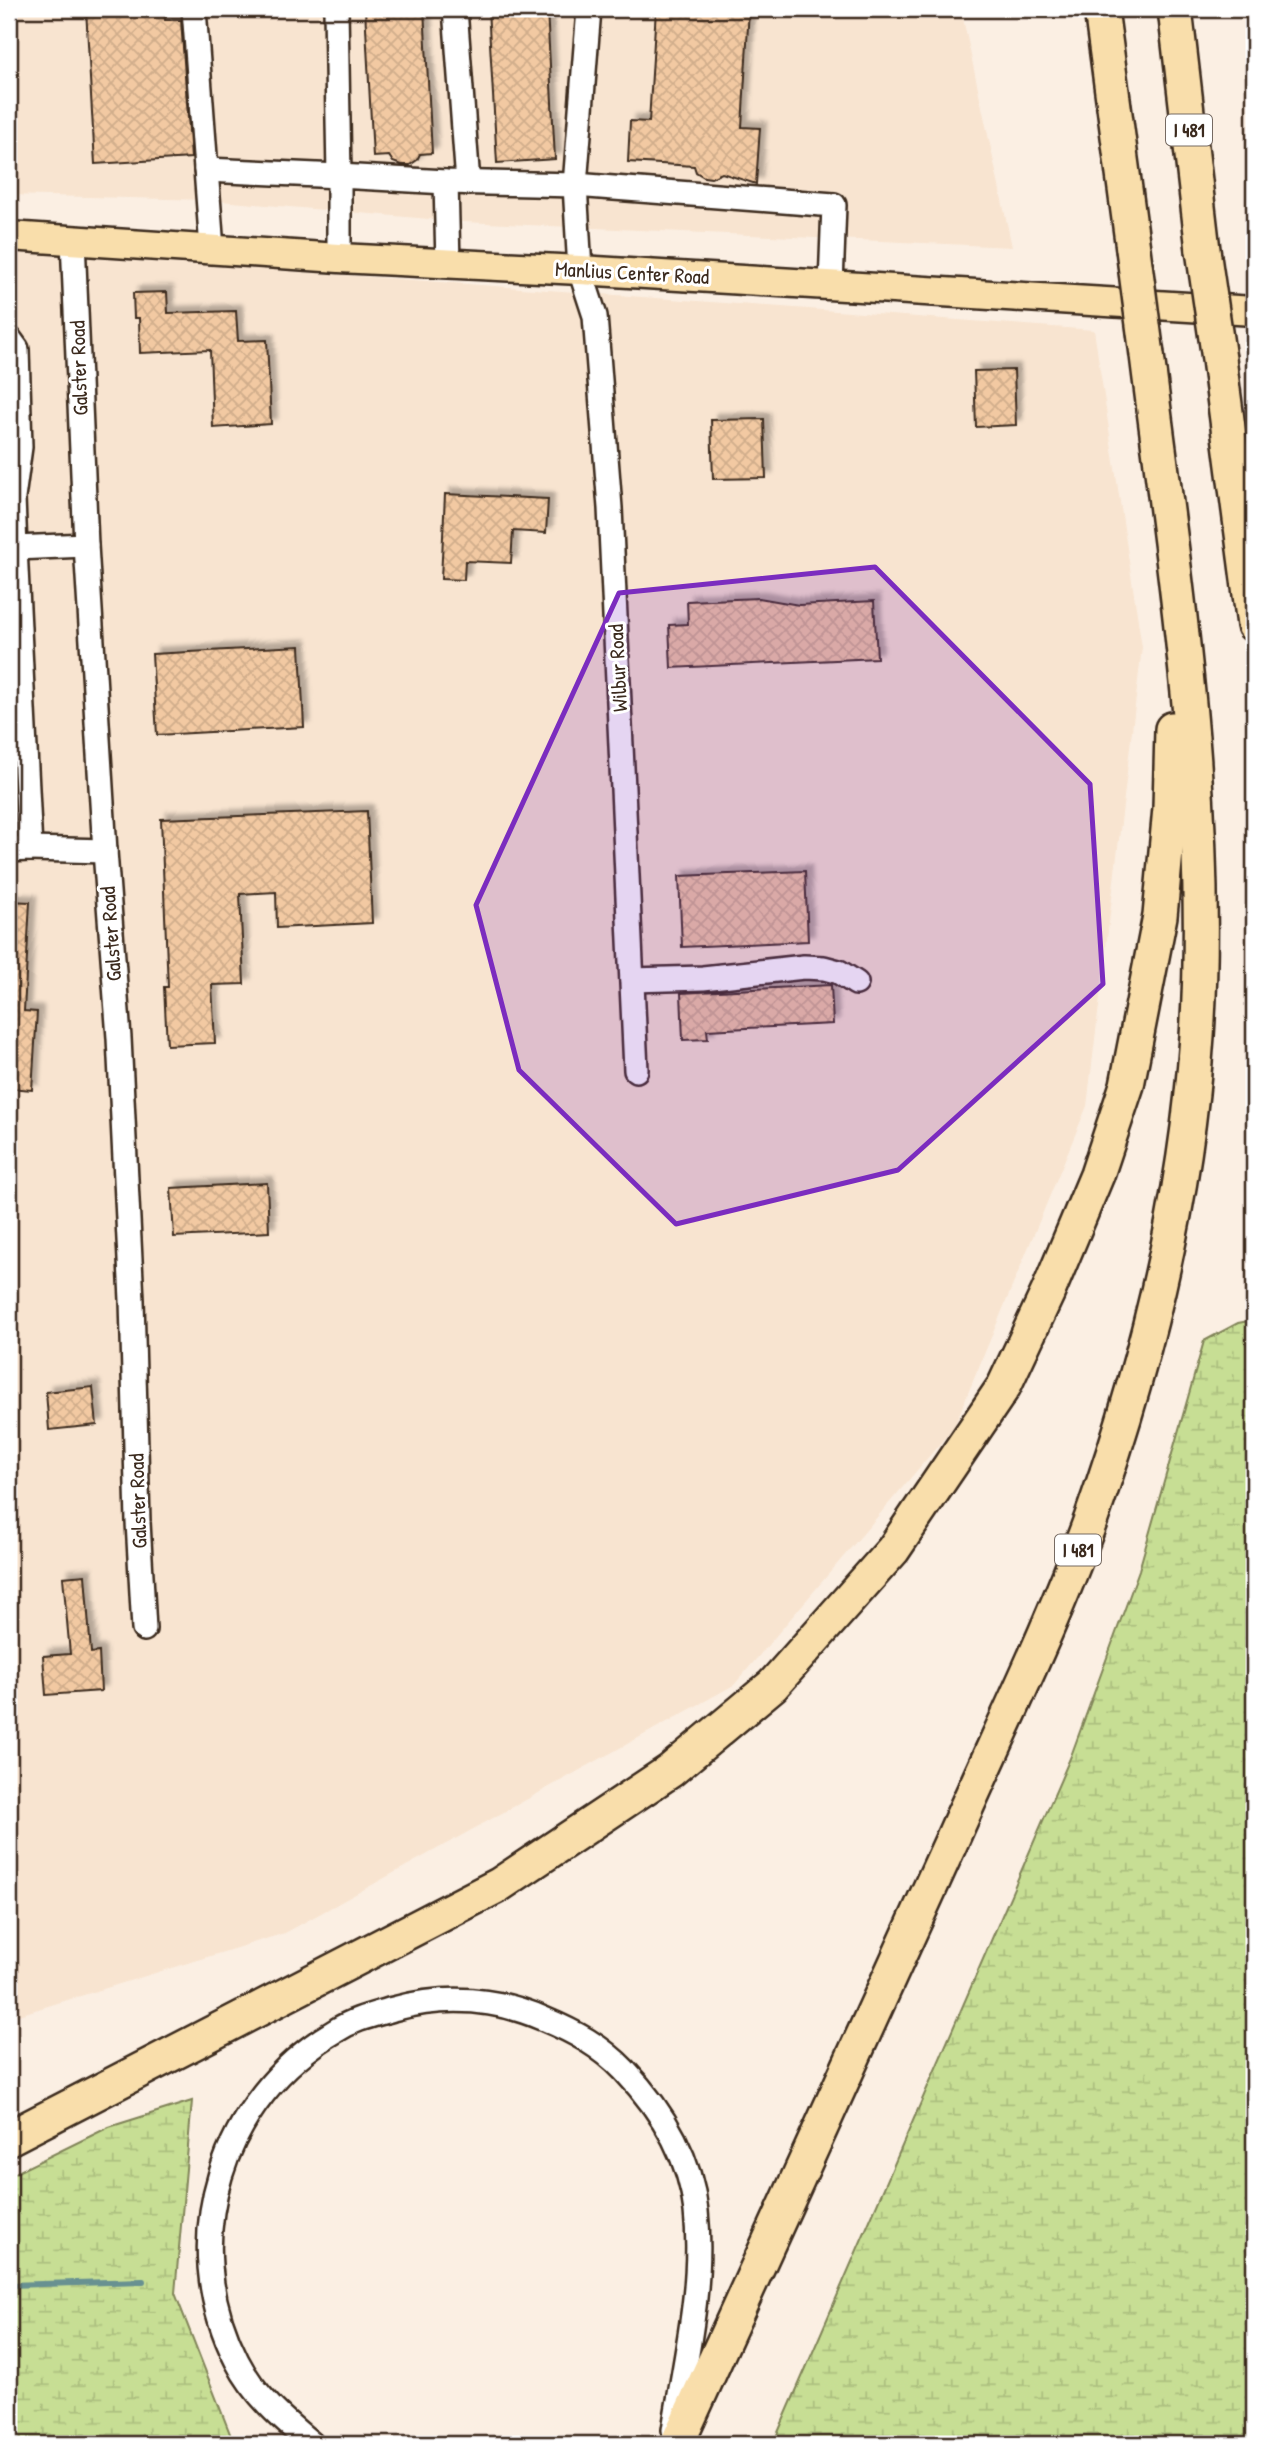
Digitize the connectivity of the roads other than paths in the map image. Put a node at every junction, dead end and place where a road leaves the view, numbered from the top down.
1 (194, 9) edge
2 (336, 9) edge
3 (455, 9) edge
4 (589, 9) edge
5 (1101, 9) edge
6 (1175, 9) edge
7 (206, 170) junction
8 (338, 176) junction
9 (457, 182) junction
10 (575, 185) junction
11 (9, 236) edge
12 (73, 240) junction
13 (212, 249) junction
14 (339, 258) junction
15 (448, 264) junction
16 (580, 270) junction
17 (831, 285) junction
18 (1254, 311) edge
19 (9, 338) edge
20 (86, 545) junction
21 (15, 548) junction
22 (1176, 587) junction
23 (1254, 625) edge
24 (14, 638) edge
25 (20, 849) edge
26 (105, 851) junction
27 (632, 981) junction
28 (856, 983) dead end
29 (636, 1070) dead end
30 (144, 1629) dead end
31 (9, 2138) edge
32 (313, 2444) edge
33 (671, 2444) edge
34 (677, 2444) edge

1 - 7 street
2 - 8 street
3 - 9 street
4 - 10 street, Wilbur Road
5 - 22 highway, I 481, bridge
6 - 23 highway, I 481, bridge
7 - 8 street
7 - 13 street
8 - 9 street
8 - 14 street
9 - 10 street
9 - 15 street
10 - 16 street, Wilbur Road
10 - 17 street
11 - 12 main road, Manlius Center Road
12 - 13 main road, Manlius Center Road
12 - 20 street, Galster Road
13 - 14 main road, Manlius Center Road
14 - 15 main road, Manlius Center Road
15 - 16 main road, Manlius Center Road
16 - 17 main road, Manlius Center Road
16 - 27 street, Wilbur Road
17 - 18 main road, Manlius Center Road
19 - 21 street
20 - 21 street
20 - 26 street, Galster Road
21 - 24 street
22 - 31 highway
22 - 34 highway, I 481
24 - 25 street
25 - 26 street
26 - 30 street, Galster Road
27 - 28 street
27 - 29 street, Wilbur Road
32 - 33 street

